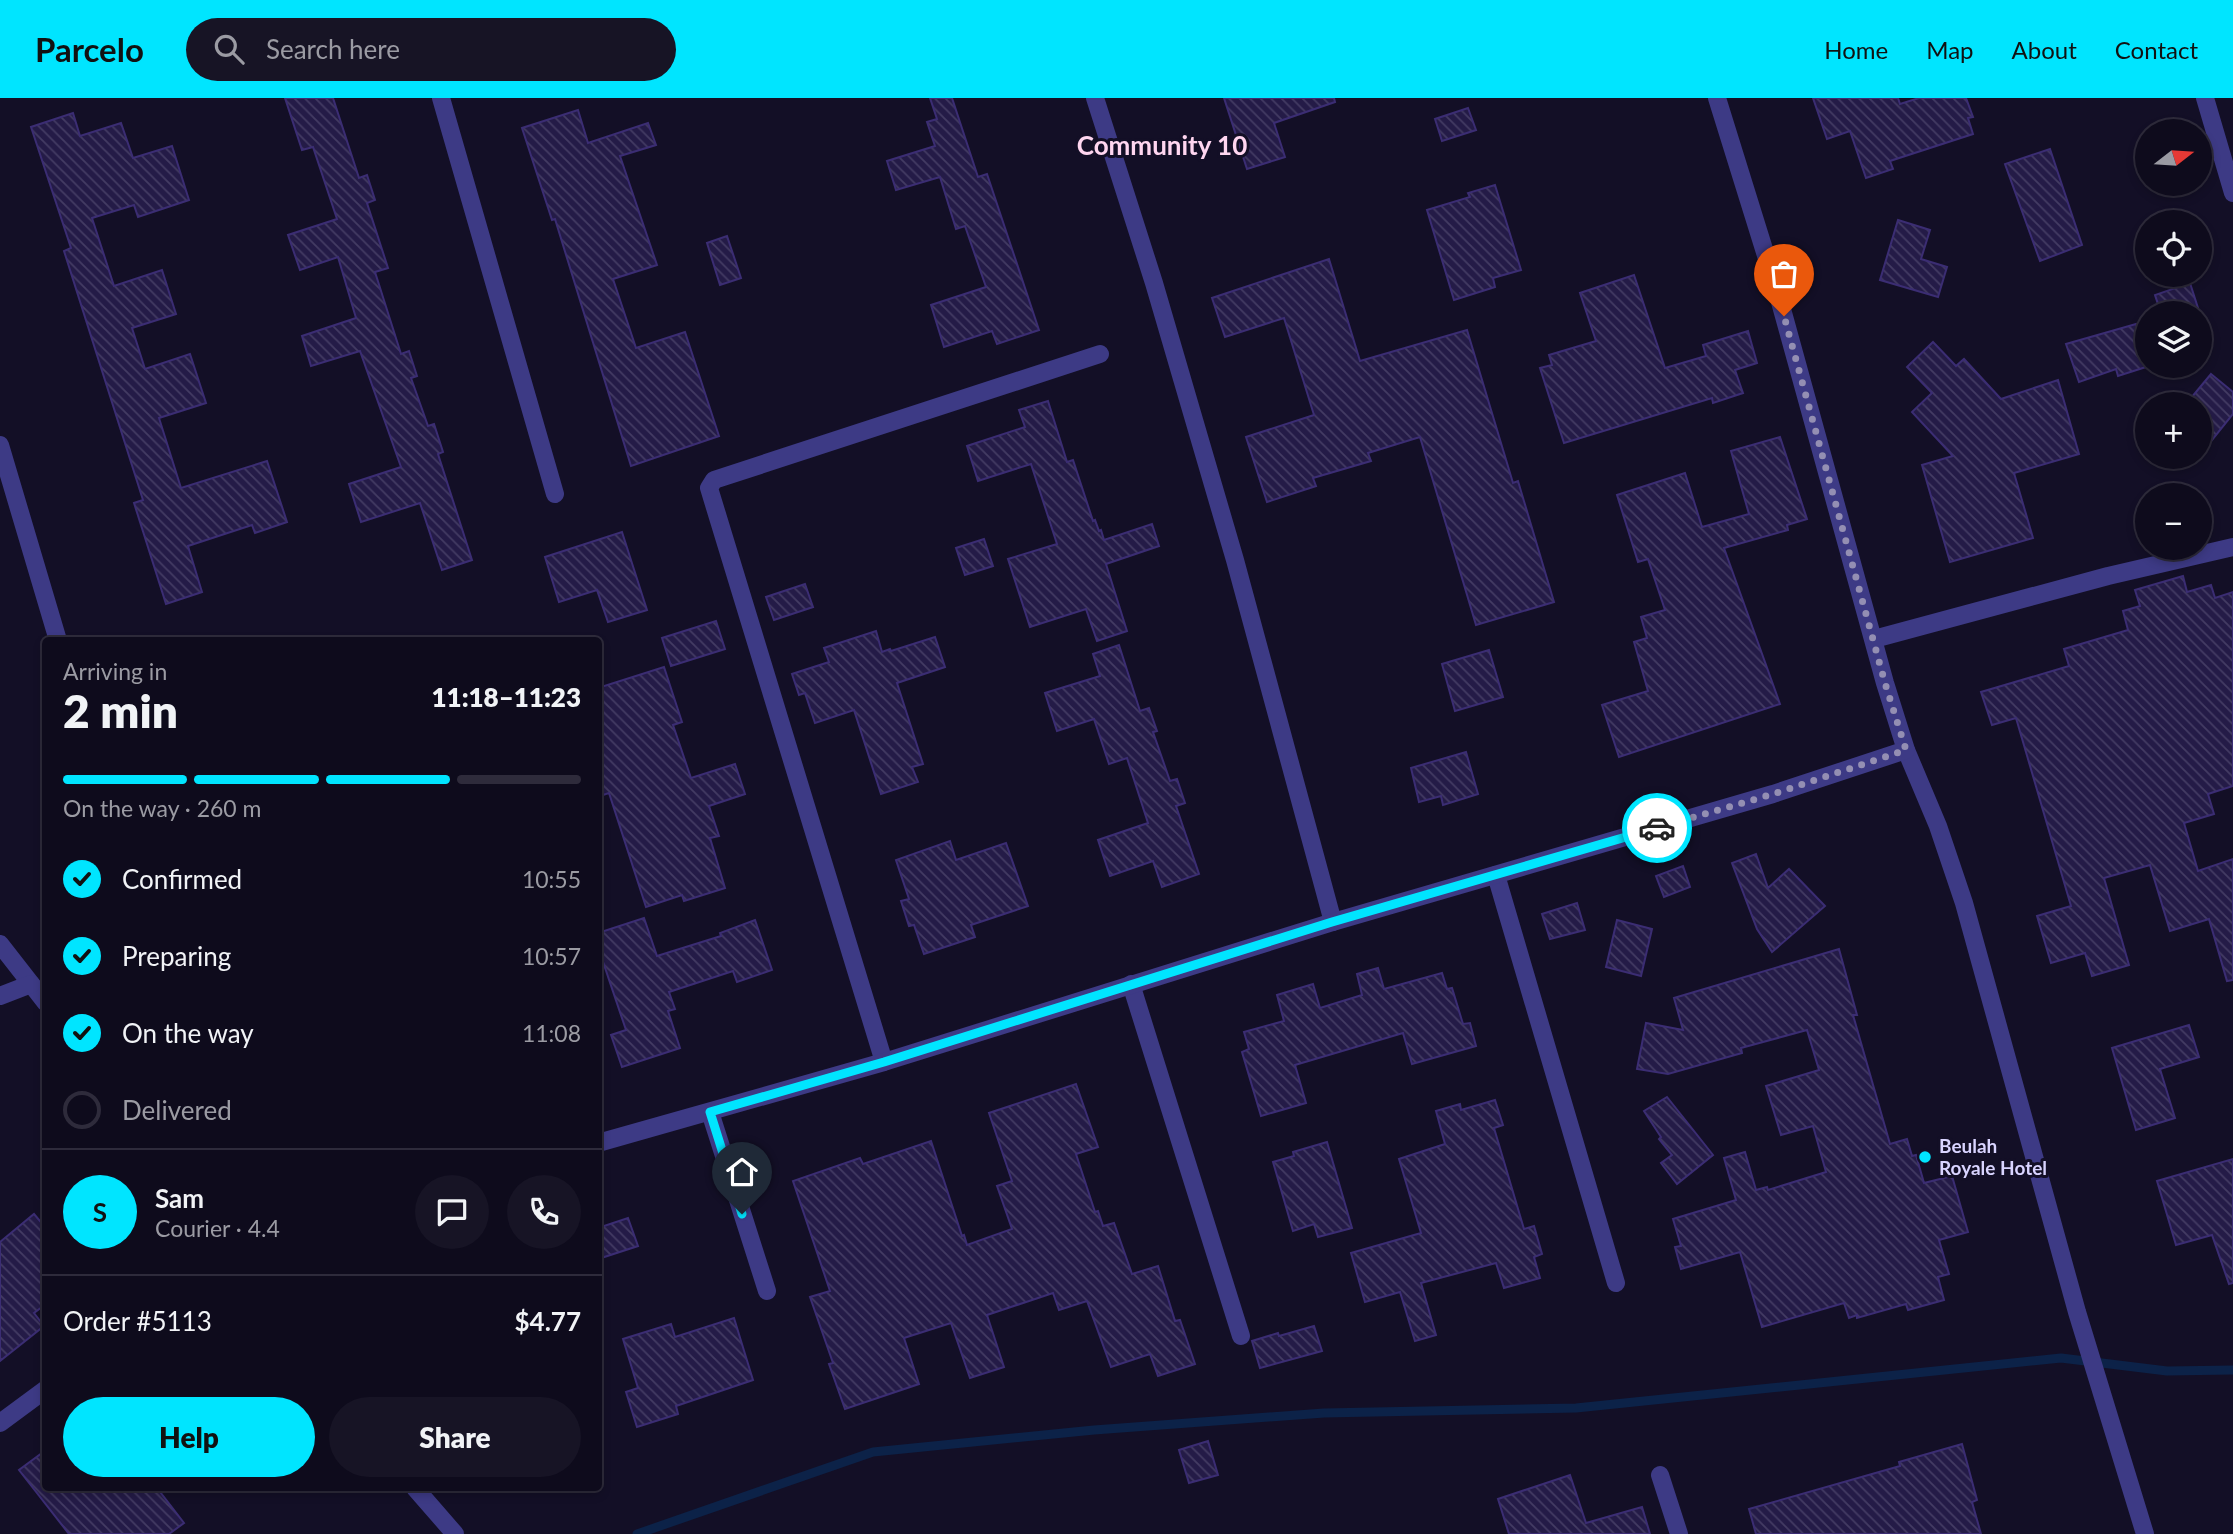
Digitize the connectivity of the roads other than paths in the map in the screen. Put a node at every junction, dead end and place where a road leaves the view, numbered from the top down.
1 (441, 98) edge
2 (1095, 98) edge
3 (1717, 98) edge
4 (2205, 98) edge
5 (2233, 193) edge
6 (1100, 354) dead end
7 (0, 444) edge
8 (555, 494) dead end
9 (2233, 547) edge
10 (57, 637) dead end
11 (1874, 639) junction
12 (1906, 750) junction
13 (1496, 875) junction
14 (1332, 922) junction
15 (0, 944) edge
16 (32, 984) junction
17 (1131, 984) junction
18 (0, 996) edge
19 (42, 998) edge
20 (884, 1062) junction
21 (710, 1112) junction
22 (602, 1142) edge
23 (1616, 1283) dead end
24 (767, 1291) dead end
25 (1241, 1336) dead end
26 (42, 1393) edge
27 (0, 1423) edge
28 (1660, 1475) dead end
29 (418, 1491) edge
30 (455, 1534) edge
31 (1679, 1534) edge
32 (2145, 1534) edge

1 - 8 street
2 - 14 street
3 - 11 street
4 - 5 street
6 - 20 street
7 - 10 street
9 - 11 street
11 - 12 street
12 - 13 street
12 - 32 street
13 - 14 street
13 - 23 street
14 - 17 street
15 - 16 street
16 - 18 street
16 - 19 street
17 - 20 street
17 - 25 street
20 - 21 street
21 - 22 street
21 - 24 street
26 - 27 street
28 - 31 street
29 - 30 street

